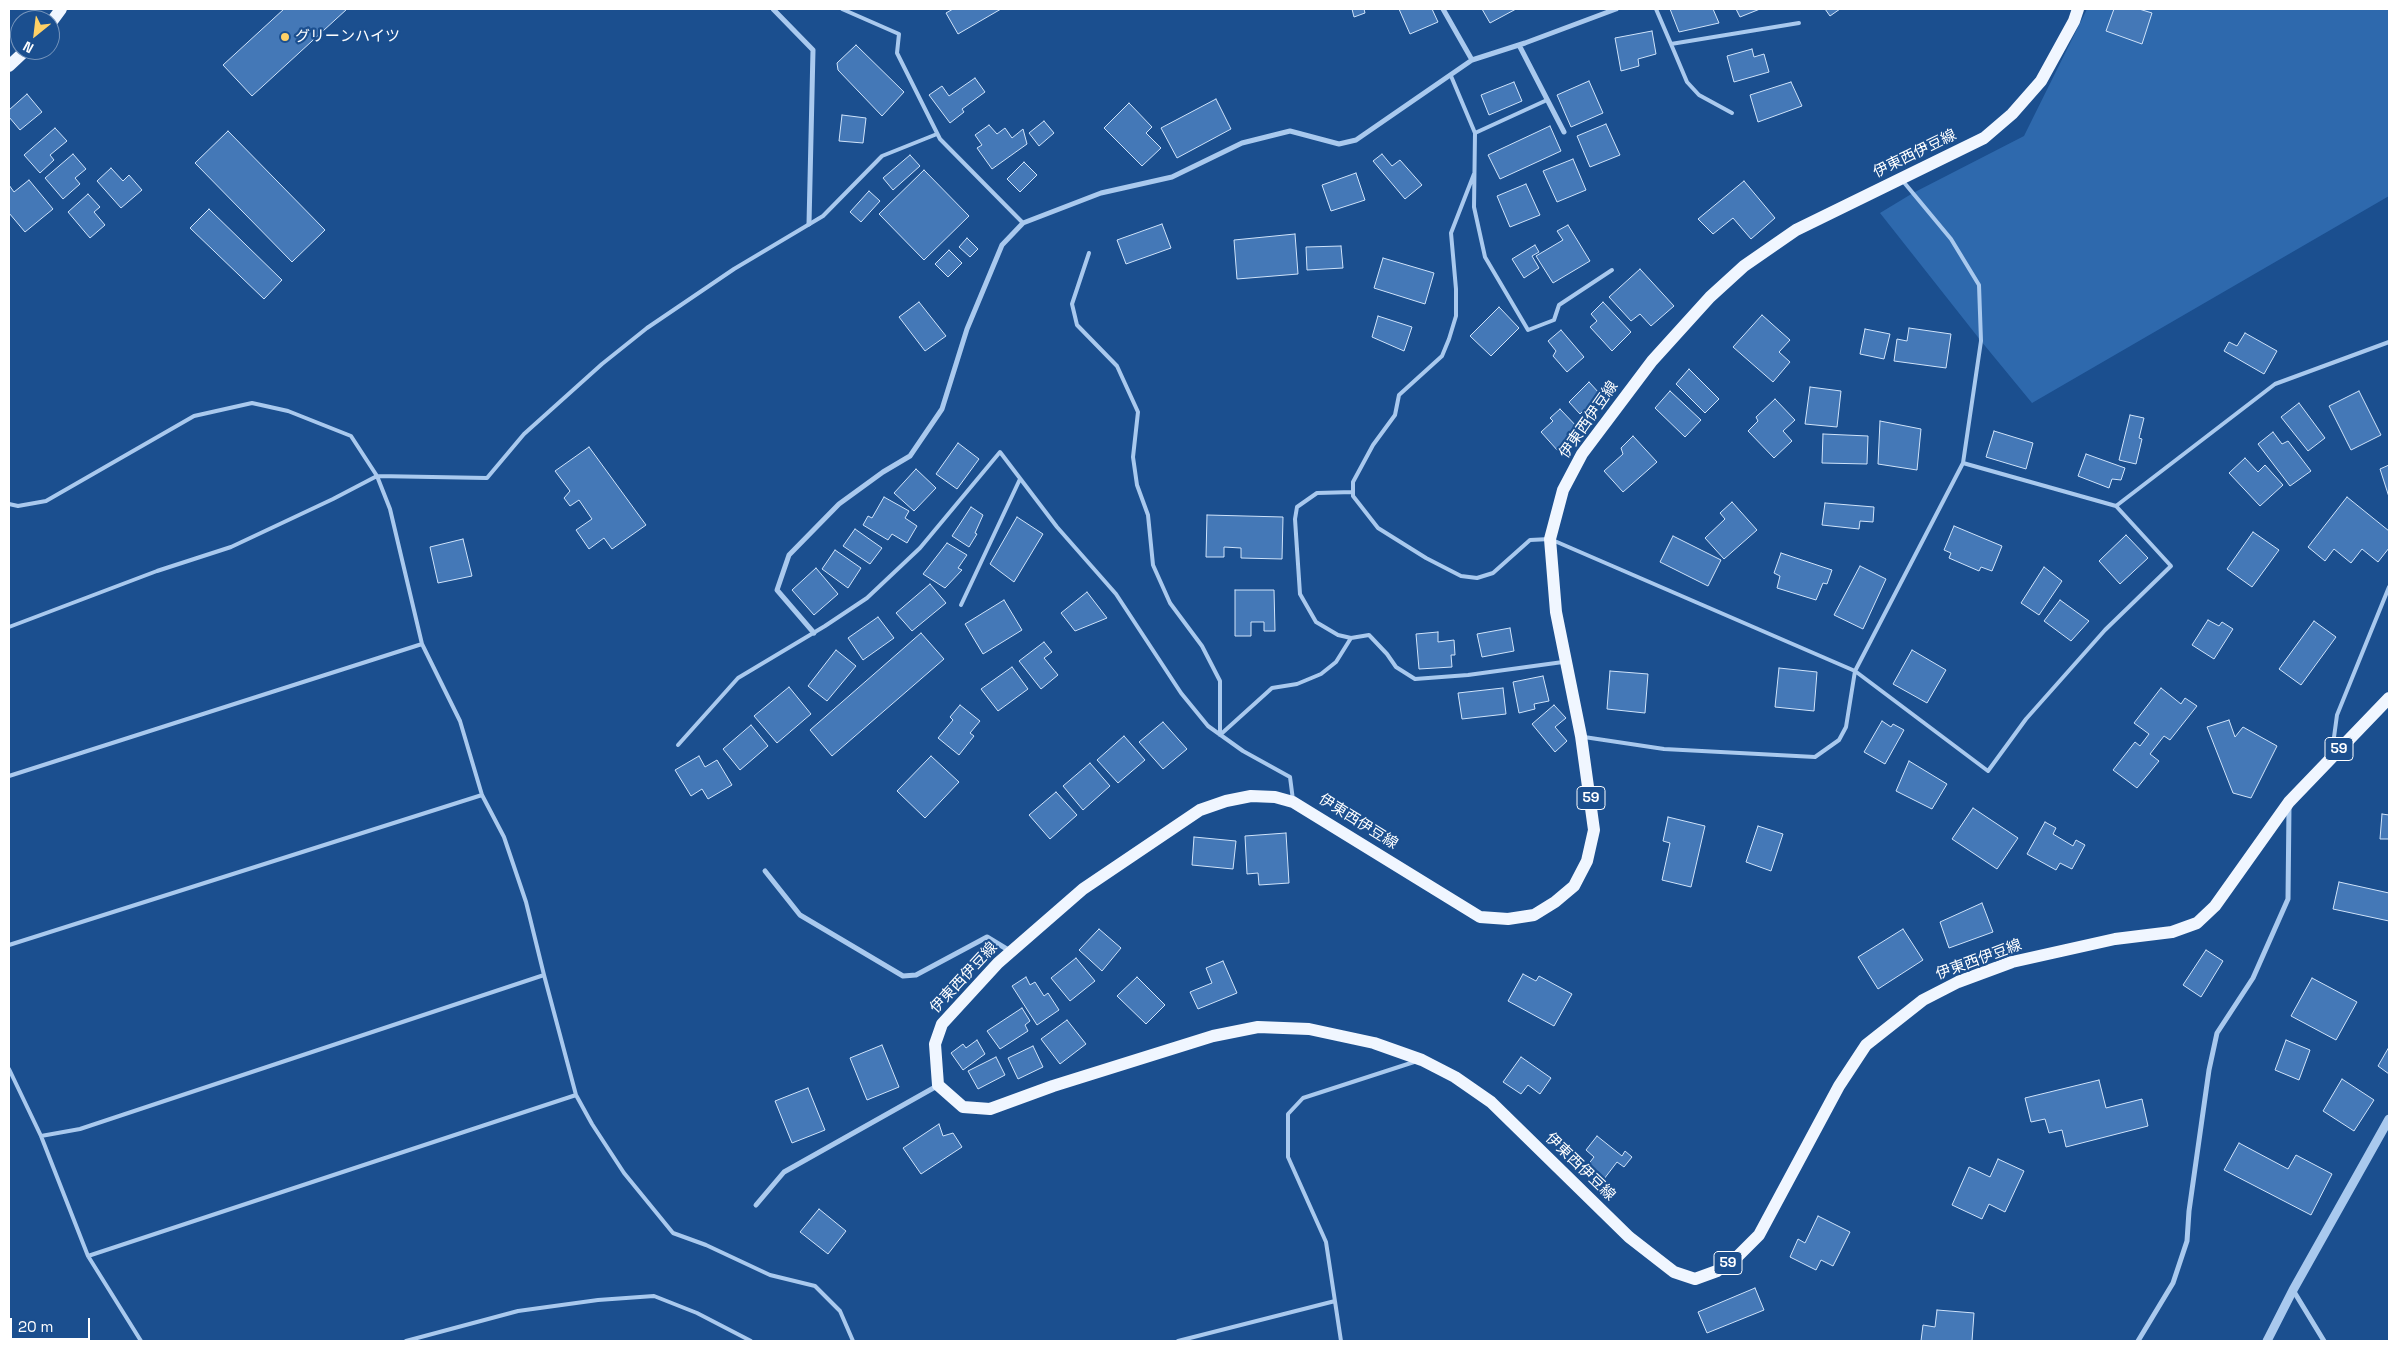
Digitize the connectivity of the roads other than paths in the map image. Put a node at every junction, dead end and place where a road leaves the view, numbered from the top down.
1 (773, 9) edge
2 (842, 9) edge
3 (1443, 9) edge
4 (1616, 9) edge
5 (1656, 9) edge
6 (2078, 9) edge
7 (1799, 23) dead end
8 (1671, 44) junction
9 (1519, 45) junction
10 (1472, 60) junction
11 (1451, 76) junction
12 (1548, 100) junction
13 (1732, 113) dead end
14 (1564, 132) dead end
15 (1475, 133) junction
16 (937, 134) junction
17 (1474, 174) junction
18 (1901, 179) junction
19 (1023, 223) junction
20 (809, 224) junction
21 (1089, 253) dead end
22 (1612, 270) dead end
23 (2389, 342) edge
24 (1964, 463) junction
25 (377, 476) junction
26 (1020, 479) junction
27 (1353, 492) junction
28 (9, 504) edge
29 (2116, 506) junction
30 (1550, 539) junction
31 (2389, 587) edge
32 (962, 604) dead end
33 (9, 627) edge
34 (814, 633) junction
35 (1351, 638) junction
36 (422, 644) junction
37 (1565, 662) junction
38 (1856, 671) junction
39 (2389, 698) edge
40 (1220, 734) junction
41 (1582, 736) junction
42 (678, 745) dead end
43 (2332, 756) junction
44 (9, 776) edge
45 (482, 795) junction
46 (1293, 802) junction
47 (2289, 802) junction
48 (765, 871) dead end
49 (9, 944) edge
50 (1011, 952) junction
51 (544, 975) junction
52 (1422, 1060) junction
53 (9, 1069) edge
54 (938, 1085) junction
55 (576, 1094) junction
56 (2389, 1119) edge
57 (41, 1136) junction
58 (756, 1205) dead end
59 (88, 1256) junction
60 (2293, 1290) junction
61 (1335, 1301) junction
62 (141, 1341) edge
63 (406, 1341) edge
64 (751, 1341) edge
65 (853, 1341) edge
66 (1178, 1341) edge
67 (1341, 1341) edge
68 (2138, 1341) edge
69 (2267, 1341) edge
70 (2324, 1341) edge

1 - 20 street
2 - 16 lane
3 - 10 street
4 - 9 street
5 - 8 lane
6 - 18 main road, 伊東西伊豆線 / 59
7 - 8 lane
8 - 13 lane
9 - 10 street
9 - 12 street
10 - 11 street
11 - 15 lane
11 - 19 street
12 - 14 street
12 - 15 lane
15 - 17 lane
16 - 19 lane
16 - 20 lane
17 - 22 lane
17 - 27 lane
18 - 24 lane
18 - 30 main road, 伊東西伊豆線 / 59
19 - 34 street
20 - 25 lane
21 - 40 lane
23 - 29 lane
24 - 29 lane
24 - 38 lane
25 - 28 lane
25 - 33 lane
25 - 36 lane
26 - 32 lane
26 - 34 lane
26 - 40 lane
27 - 30 lane
27 - 35 lane
29 - 38 lane
30 - 37 main road, 伊東西伊豆線 / 59
30 - 38 lane
31 - 43 lane
34 - 42 lane
35 - 37 lane
35 - 40 lane
36 - 44 lane
36 - 45 lane
37 - 41 main road, 伊東西伊豆線 / 59
38 - 41 lane
39 - 43 main road, 伊東西伊豆線 / 59
40 - 46 lane
41 - 46 main road, 伊東西伊豆線 / 59
43 - 47 main road, 伊東西伊豆線 / 59
45 - 49 lane
45 - 51 lane
46 - 50 main road, 伊東西伊豆線 / 59
47 - 52 main road, 伊東西伊豆線 / 59
47 - 68 street
48 - 50 street
50 - 54 main road, 伊東西伊豆線 / 59
51 - 55 lane
51 - 57 lane
52 - 54 main road, 伊東西伊豆線 / 59
52 - 61 lane
53 - 57 lane
54 - 58 street
55 - 59 lane
55 - 65 lane
56 - 60 street
57 - 59 lane
59 - 62 lane
60 - 69 street
60 - 70 street
61 - 66 lane
61 - 67 lane
63 - 64 lane

